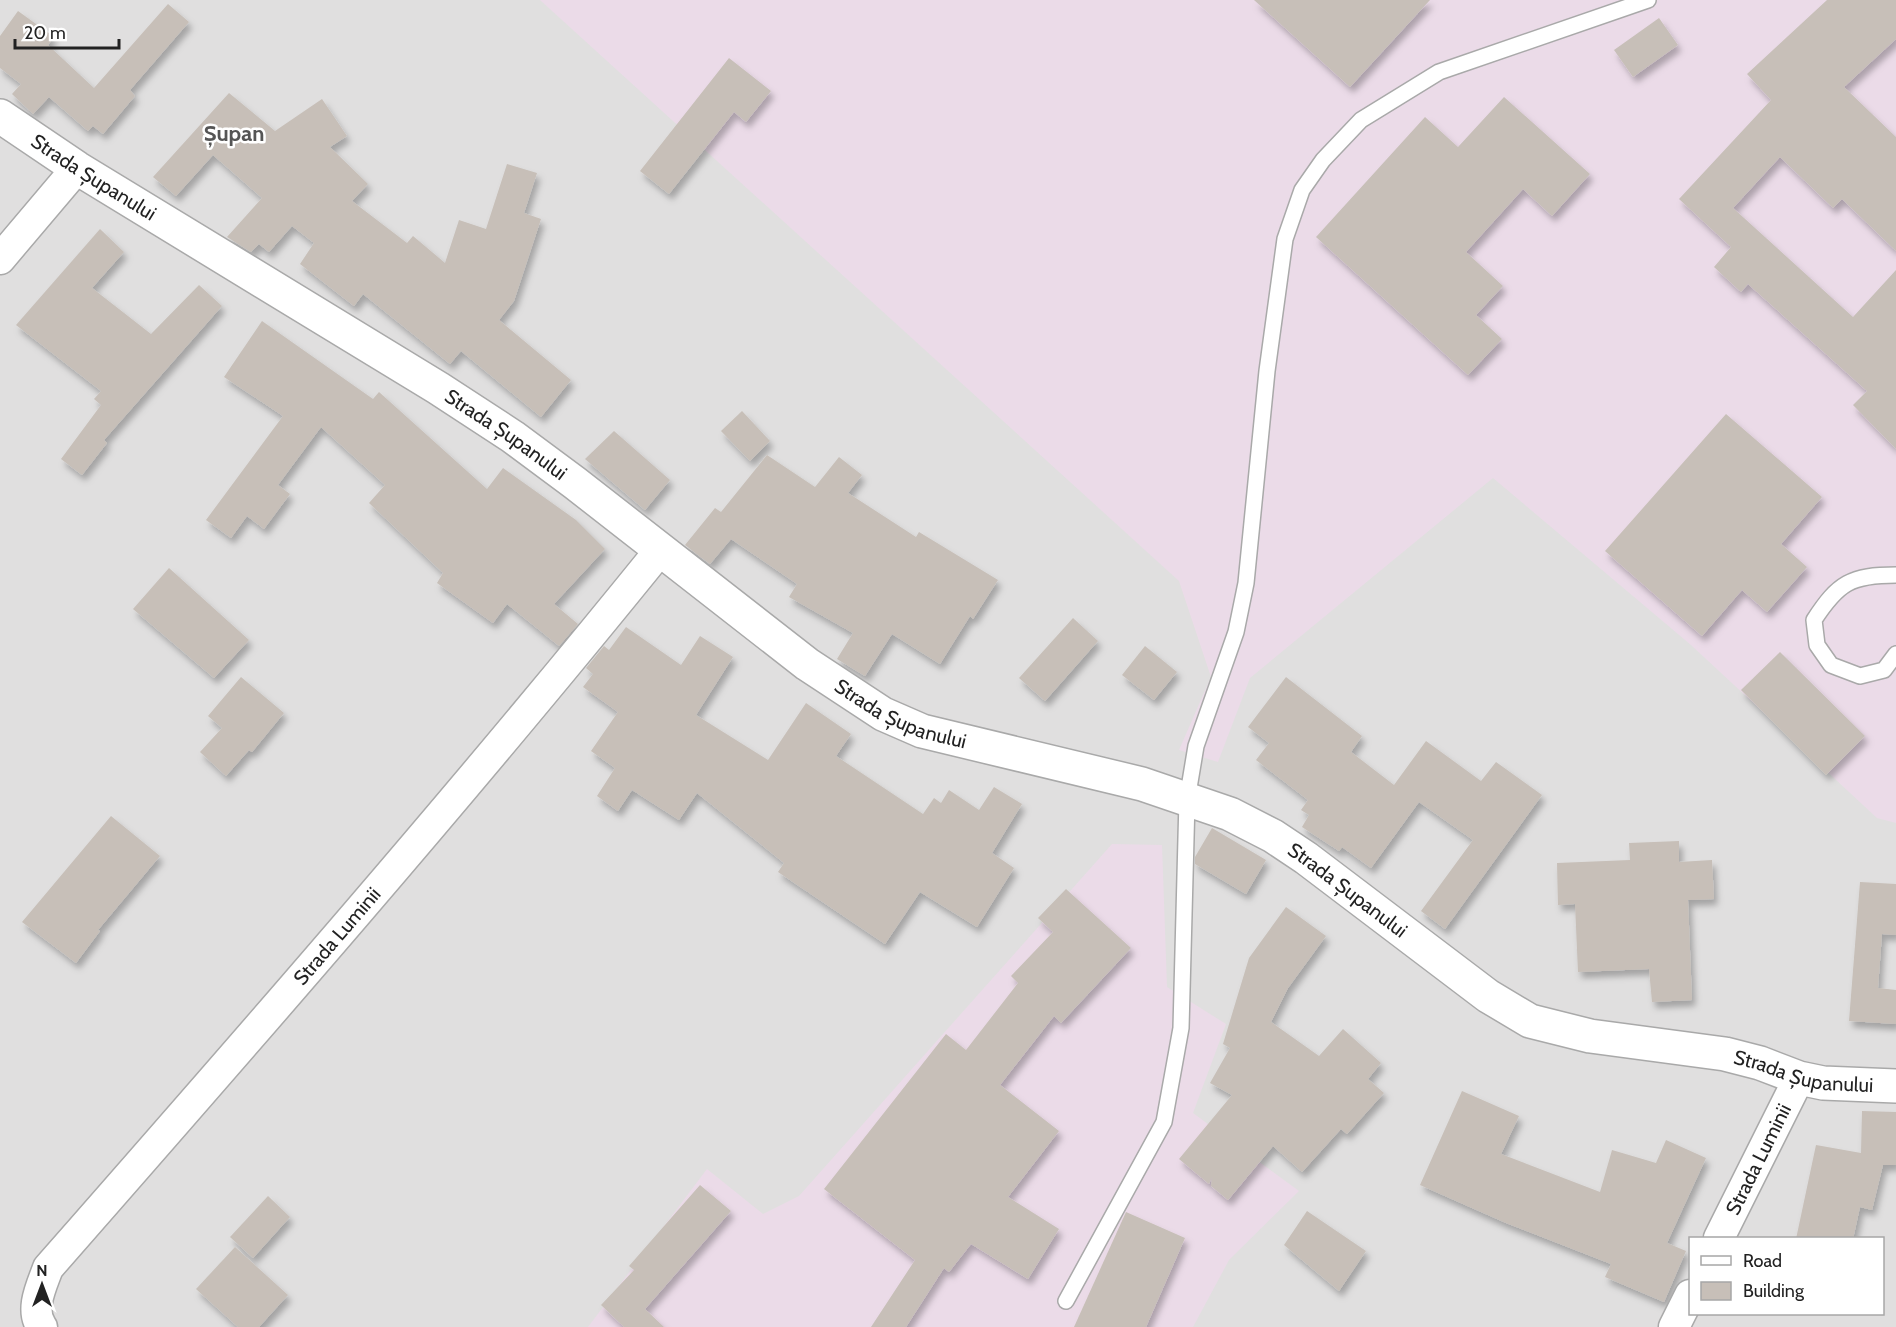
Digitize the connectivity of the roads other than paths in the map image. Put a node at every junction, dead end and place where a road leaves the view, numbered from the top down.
1 (1648, 0) edge
2 (0, 116) edge
3 (77, 168) junction
4 (0, 259) edge
5 (661, 549) junction
6 (1896, 575) edge
7 (1896, 654) edge
8 (1187, 800) junction
9 (1799, 1078) junction
10 (1896, 1086) edge
11 (1720, 1237) edge
12 (1689, 1297) edge
13 (1066, 1301) dead end
14 (42, 1327) edge
15 (1674, 1327) edge

1 - 8 lane
2 - 3 street, Strada Șupanului
3 - 4 street
3 - 5 street, Strada Șupanului
5 - 8 street, Strada Șupanului
5 - 14 street, Strada Luminii
6 - 7 lane
8 - 9 street, Strada Șupanului
8 - 13 lane
9 - 10 street, Strada Șupanului
9 - 11 street, Strada Luminii
12 - 15 street

